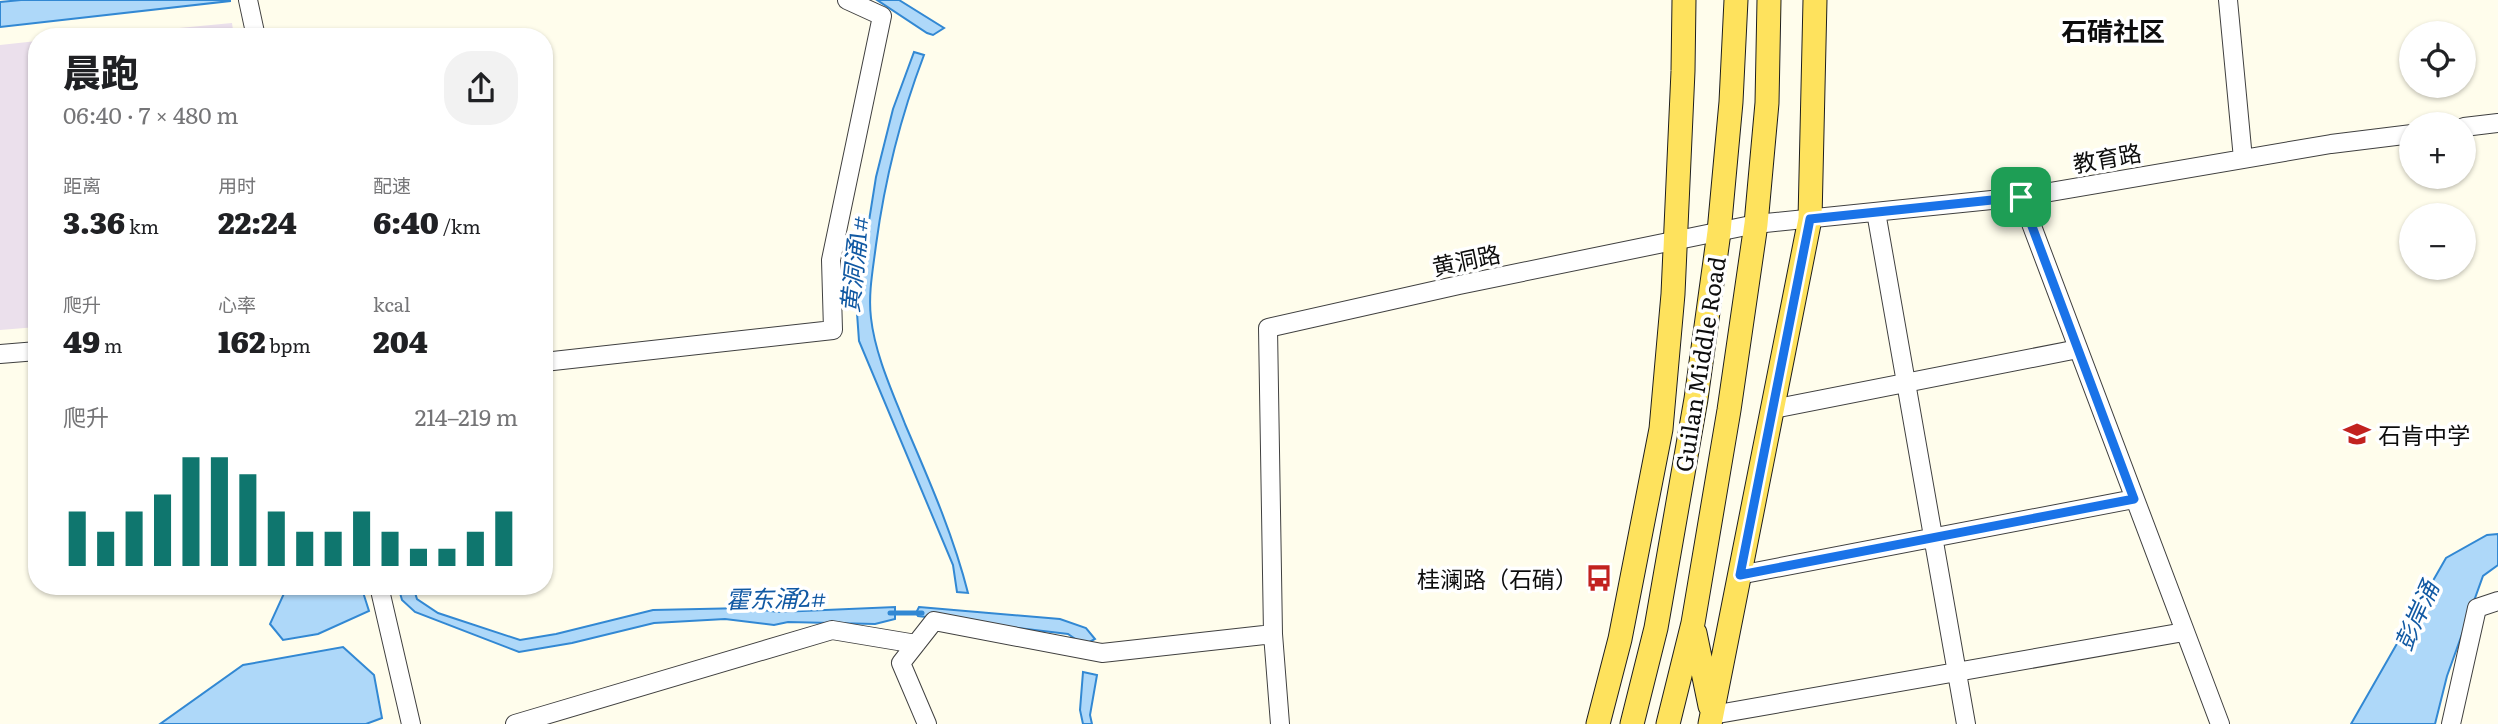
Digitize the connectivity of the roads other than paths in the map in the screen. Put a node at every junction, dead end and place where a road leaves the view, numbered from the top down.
1 (248, 0) edge
2 (847, 0) edge
3 (1684, 0) edge
4 (1736, 0) edge
5 (1769, 0) edge
6 (1815, 0) edge
7 (2228, 0) edge
8 (254, 28) edge
9 (2498, 122) edge
10 (2476, 125) edge
11 (2399, 136) edge
12 (2244, 159) junction
13 (2021, 197) junction
14 (1876, 212) junction
15 (1810, 219) junction
16 (1756, 224) junction
17 (1719, 232) junction
18 (1676, 240) junction
19 (2078, 349) junction
20 (28, 352) edge
21 (0, 354) edge
22 (553, 361) edge
23 (1906, 383) junction
24 (1773, 409) junction
25 (2134, 499) junction
26 (1934, 537) junction
27 (1740, 575) junction
28 (381, 595) edge
29 (2498, 601) edge
30 (1693, 623) junction
31 (2184, 632) junction
32 (1273, 634) junction
33 (916, 644) junction
34 (1958, 672) junction
35 (1711, 720) edge
36 (411, 724) edge
37 (515, 724) edge
38 (927, 724) edge
39 (1280, 724) edge
40 (1598, 724) edge
41 (1632, 724) edge
42 (1668, 724) edge
43 (1966, 724) edge
44 (2220, 724) edge
45 (2451, 724) edge

1 - 8 street
2 - 22 street
3 - 18 main road
4 - 17 main road, Guilan Middle Road
5 - 16 main road, Guilan Middle Road
6 - 15 main road
7 - 12 street
9 - 10 street
11 - 12 street, 教育路
12 - 13 street, 教育路
13 - 14 street, 教育路
13 - 19 street
14 - 15 street, 教育路
14 - 23 street
15 - 16 street, 教育路
15 - 24 main road
16 - 17 street, 黄洞路
16 - 30 main road, Guilan Middle Road
17 - 18 street, 黄洞路
17 - 41 main road, Guilan Middle Road
18 - 32 street, 黄洞路
18 - 40 main road
19 - 23 street
19 - 25 street
20 - 21 street
23 - 24 street
23 - 26 street
24 - 27 main road
25 - 26 street
25 - 31 street
26 - 27 street
26 - 34 street
27 - 35 main road
28 - 36 street
29 - 45 street
30 - 35 main road
30 - 42 main road, Guilan Middle Road
31 - 34 street
31 - 44 street
32 - 33 street
32 - 39 street
33 - 37 street
33 - 38 street
34 - 35 street
34 - 43 street

